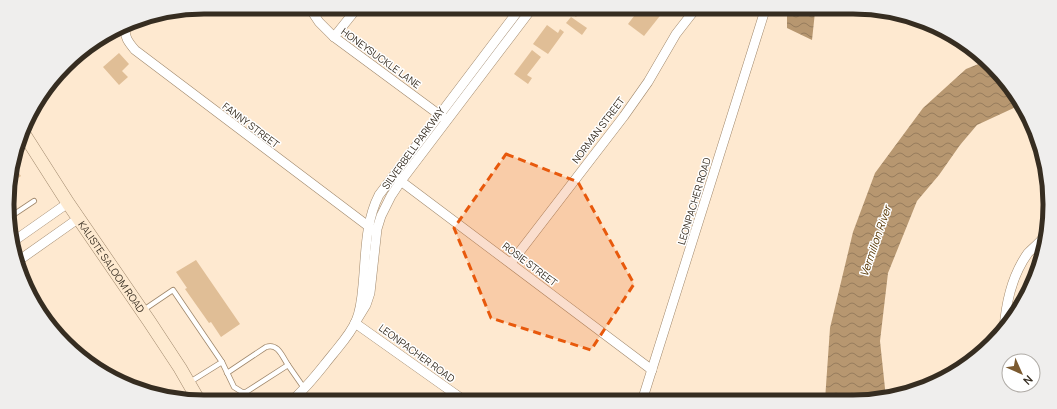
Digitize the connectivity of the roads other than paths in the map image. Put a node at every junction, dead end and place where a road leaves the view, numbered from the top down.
1 (314, 14) edge
2 (352, 14) edge
3 (516, 14) edge
4 (527, 14) edge
5 (692, 14) edge
6 (764, 14) edge
7 (125, 32) edge
8 (334, 37) junction
9 (443, 118) junction
10 (26, 138) edge
11 (393, 175) junction
12 (402, 181) junction
13 (34, 201) dead end
14 (68, 203) junction
15 (14, 214) edge
16 (79, 218) junction
17 (373, 230) junction
18 (17, 238) edge
19 (1039, 243) edge
20 (22, 259) edge
21 (511, 263) junction
22 (142, 311) junction
23 (1005, 319) edge
24 (355, 323) junction
25 (222, 362) junction
26 (288, 365) junction
27 (652, 370) junction
28 (227, 373) junction
29 (189, 383) junction
30 (304, 388) junction
31 (196, 395) edge
32 (297, 395) edge
33 (457, 395) edge
34 (644, 395) edge

1 - 8 street, HONEYSUCKLE LANE
2 - 8 street
3 - 9 street, SILVERBELL PARKWAY
4 - 9 street, SILVERBELL PARKWAY
5 - 21 street, NORMAN STREET
6 - 27 street, LEONPACHER ROAD
7 - 17 street, FANNY STREET
8 - 9 street, HONEYSUCKLE LANE
9 - 11 street, SILVERBELL PARKWAY
9 - 12 street, SILVERBELL PARKWAY
10 - 14 main road, KALISTE SALOOM ROAD
11 - 12 street, ROSIE STREET
11 - 17 street, SILVERBELL PARKWAY
12 - 17 street, SILVERBELL PARKWAY
12 - 21 street, ROSIE STREET
13 - 15 lane
14 - 16 main road, KALISTE SALOOM ROAD
14 - 18 street
16 - 20 street
16 - 22 main road, KALISTE SALOOM ROAD
17 - 24 street, SILVERBELL PARKWAY
19 - 23 street
21 - 27 street, ROSIE STREET
22 - 25 lane
22 - 29 main road, KALISTE SALOOM ROAD
24 - 30 street, SILVERBELL PARKWAY
24 - 33 street, LEONPACHER ROAD
25 - 28 lane
25 - 29 lane
26 - 28 lane
26 - 28 lane
26 - 30 lane
27 - 34 street, LEONPACHER ROAD
29 - 31 main road, KALISTE SALOOM ROAD
30 - 32 street, SILVERBELL PARKWAY

